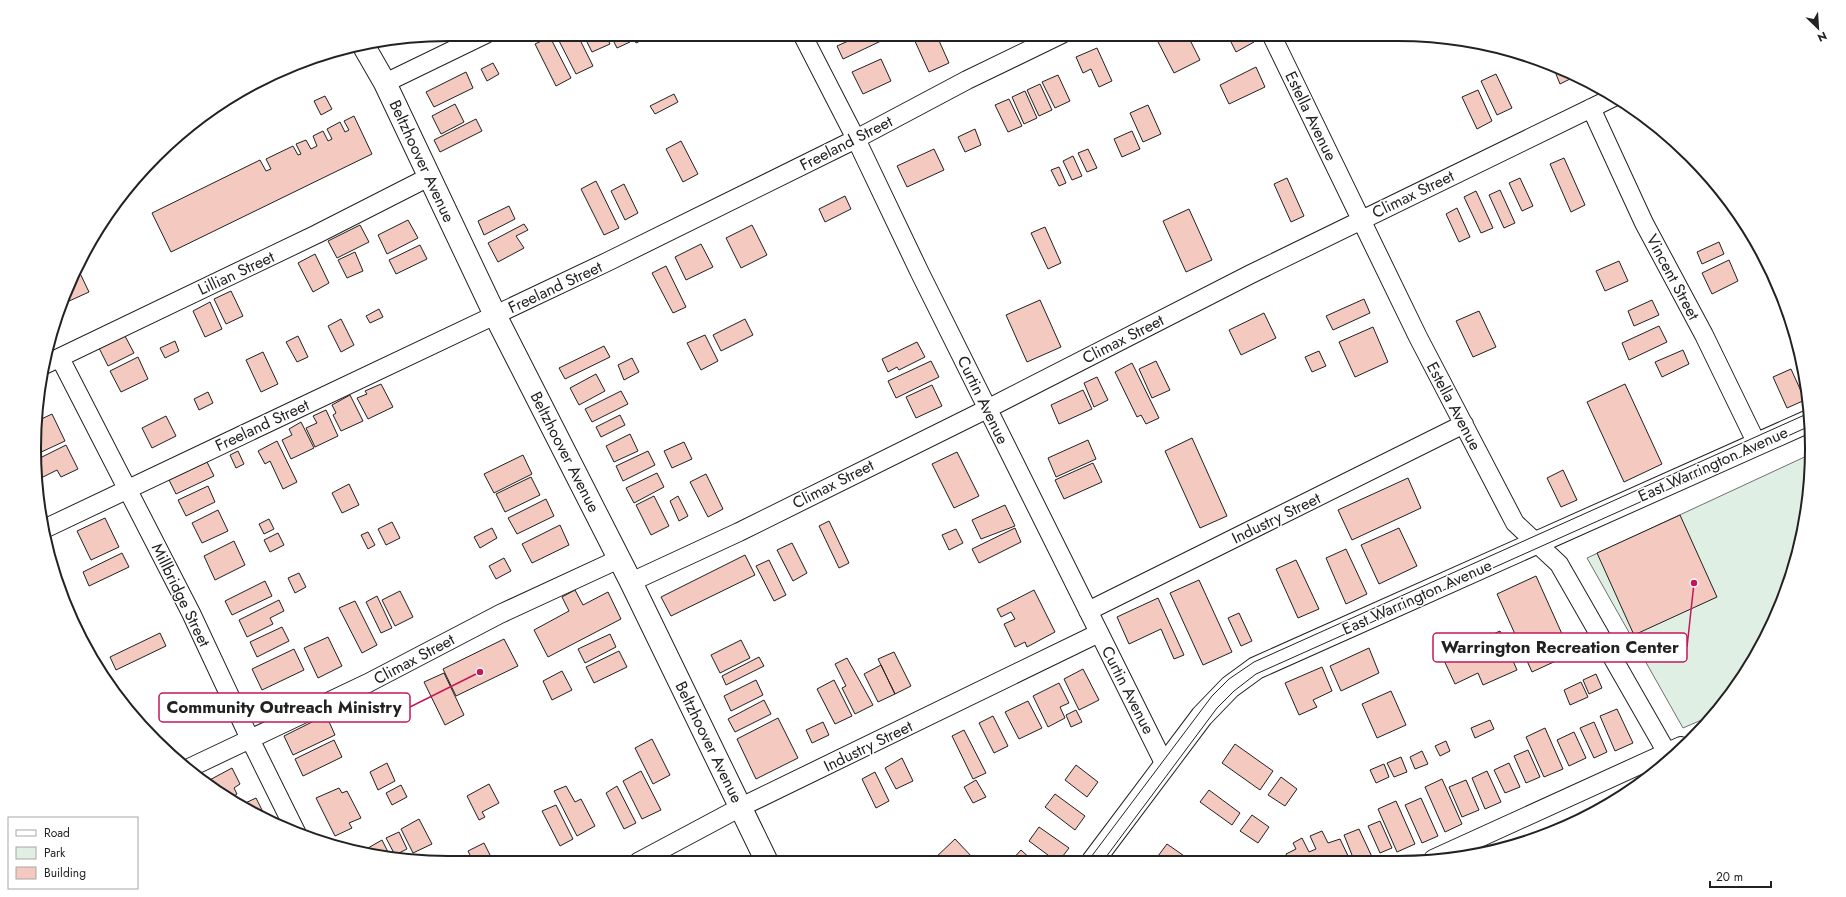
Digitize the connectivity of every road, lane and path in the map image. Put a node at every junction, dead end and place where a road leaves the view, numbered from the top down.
1 (472, 41) edge
2 (806, 41) edge
3 (1048, 41) edge
4 (1274, 41) edge
5 (365, 50) edge
6 (385, 83) junction
7 (1608, 100) edge
8 (1591, 108) junction
9 (856, 139) junction
10 (429, 177) junction
11 (1362, 219) junction
12 (495, 315) junction
13 (60, 358) junction
14 (51, 362) edge
15 (987, 409) junction
16 (1804, 423) edge
17 (1464, 424) junction
18 (1756, 444) junction
19 (128, 489) junction
20 (49, 527) edge
21 (1536, 543) junction
22 (619, 559) junction
23 (631, 582) junction
24 (1088, 611) junction
25 (1099, 633) junction
26 (250, 739) junction
27 (1671, 750) edge
28 (1667, 754) edge
29 (1165, 765) junction
30 (193, 766) edge
31 (741, 808) junction
32 (292, 825) edge
33 (1448, 853) edge
34 (649, 856) edge
35 (764, 856) edge
36 (1097, 856) edge

1 - 6 street
2 - 9 street, Curtin Avenue
3 - 9 street, Freeland Street
4 - 11 street, Estella Avenue
5 - 6 street, Beltzhoover Avenue
6 - 10 street, Beltzhoover Avenue
7 - 8 street, Climax Street
8 - 11 street, Climax Street
8 - 18 street, Vincent Street
9 - 12 street, Freeland Street
9 - 15 street, Curtin Avenue
10 - 12 street, Beltzhoover Avenue
10 - 13 street, Lillian Street
11 - 15 street, Climax Street
11 - 17 street, Estella Avenue
12 - 19 street, Freeland Street
12 - 22 street, Beltzhoover Avenue
13 - 14 street, Lillian Street
13 - 19 street, Millbridge Street
15 - 23 street, Climax Street
15 - 24 street, Curtin Avenue
16 - 18 street, East Warrington Avenue
17 - 21 street, Estella Avenue
17 - 24 street, Industry Street
18 - 21 street, East Warrington Avenue
19 - 20 street, Freeland Street
19 - 26 street, Millbridge Street
21 - 27 street, Estella Avenue
21 - 29 street, East Warrington Avenue
22 - 23 street, Beltzhoover Avenue
22 - 26 street, Climax Street
23 - 31 street, Beltzhoover Avenue
24 - 25 street, Curtin Avenue
25 - 29 street, Curtin Avenue
25 - 31 street, Industry Street
26 - 30 street, Climax Street
26 - 32 street, Millbridge Street
28 - 33 street
29 - 36 street, East Warrington Avenue
31 - 34 street, Industry Street
31 - 35 street, Beltzhoover Avenue

